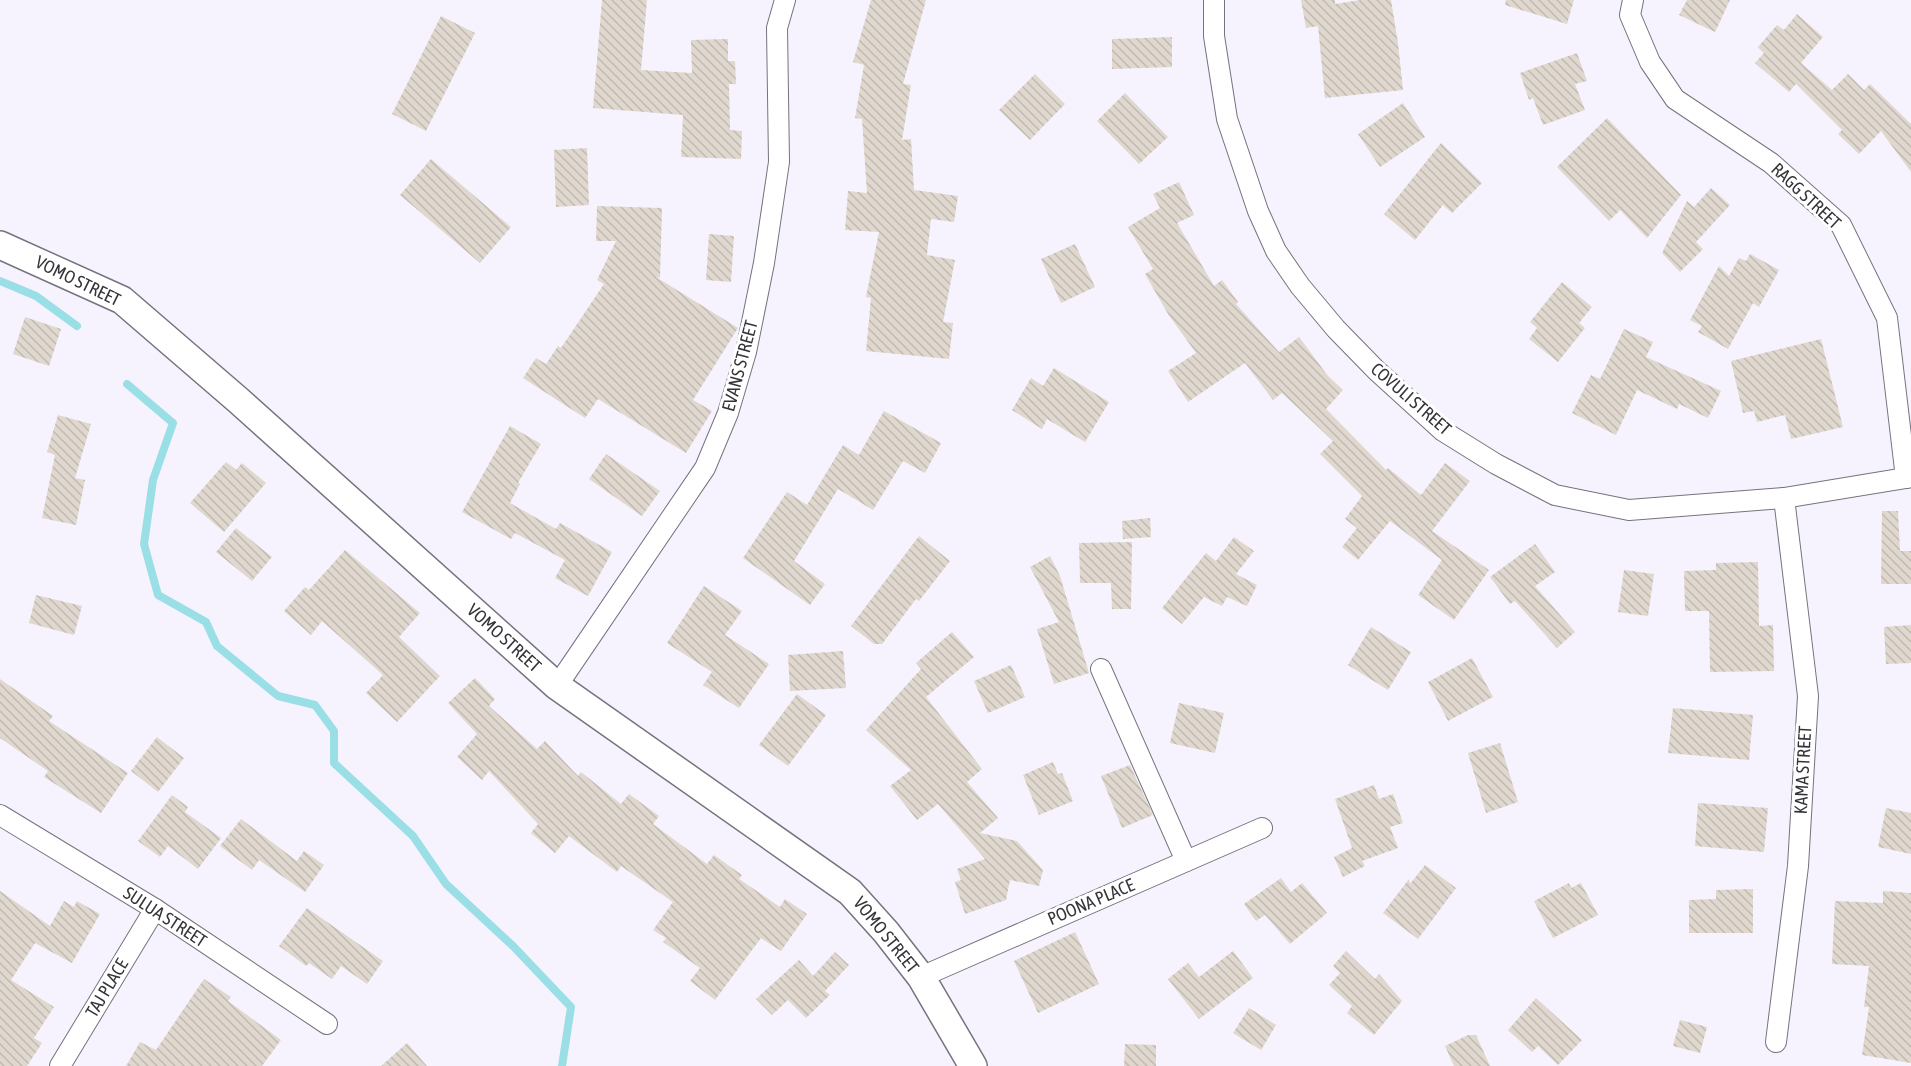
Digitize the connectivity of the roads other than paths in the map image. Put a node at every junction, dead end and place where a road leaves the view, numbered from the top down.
1 (785, 0) edge
2 (1214, 0) edge
3 (1634, 0) edge
4 (0, 245) edge
5 (1909, 477) edge
6 (1784, 498) junction
7 (1101, 669) dead end
8 (557, 686) junction
9 (0, 815) edge
10 (1262, 828) dead end
11 (1186, 861) junction
12 (155, 909) junction
13 (921, 977) junction
14 (327, 1024) dead end
15 (1776, 1042) dead end
16 (60, 1066) edge
17 (973, 1066) edge

1 - 8 street, EVANS STREET
2 - 6 street, COVULI STREET
3 - 5 street, RAGG STREET
4 - 8 main road, VOMO STREET
5 - 6 street, COVULI STREET
6 - 15 street, KAMA STREET
7 - 11 street
8 - 13 main road, VOMO STREET
9 - 12 street, SULUA STREET
10 - 11 street, POONA PLACE
11 - 13 street, POONA PLACE
12 - 14 street, SULUA STREET
12 - 16 street, TAJ PLACE
13 - 17 main road, VOMO STREET

